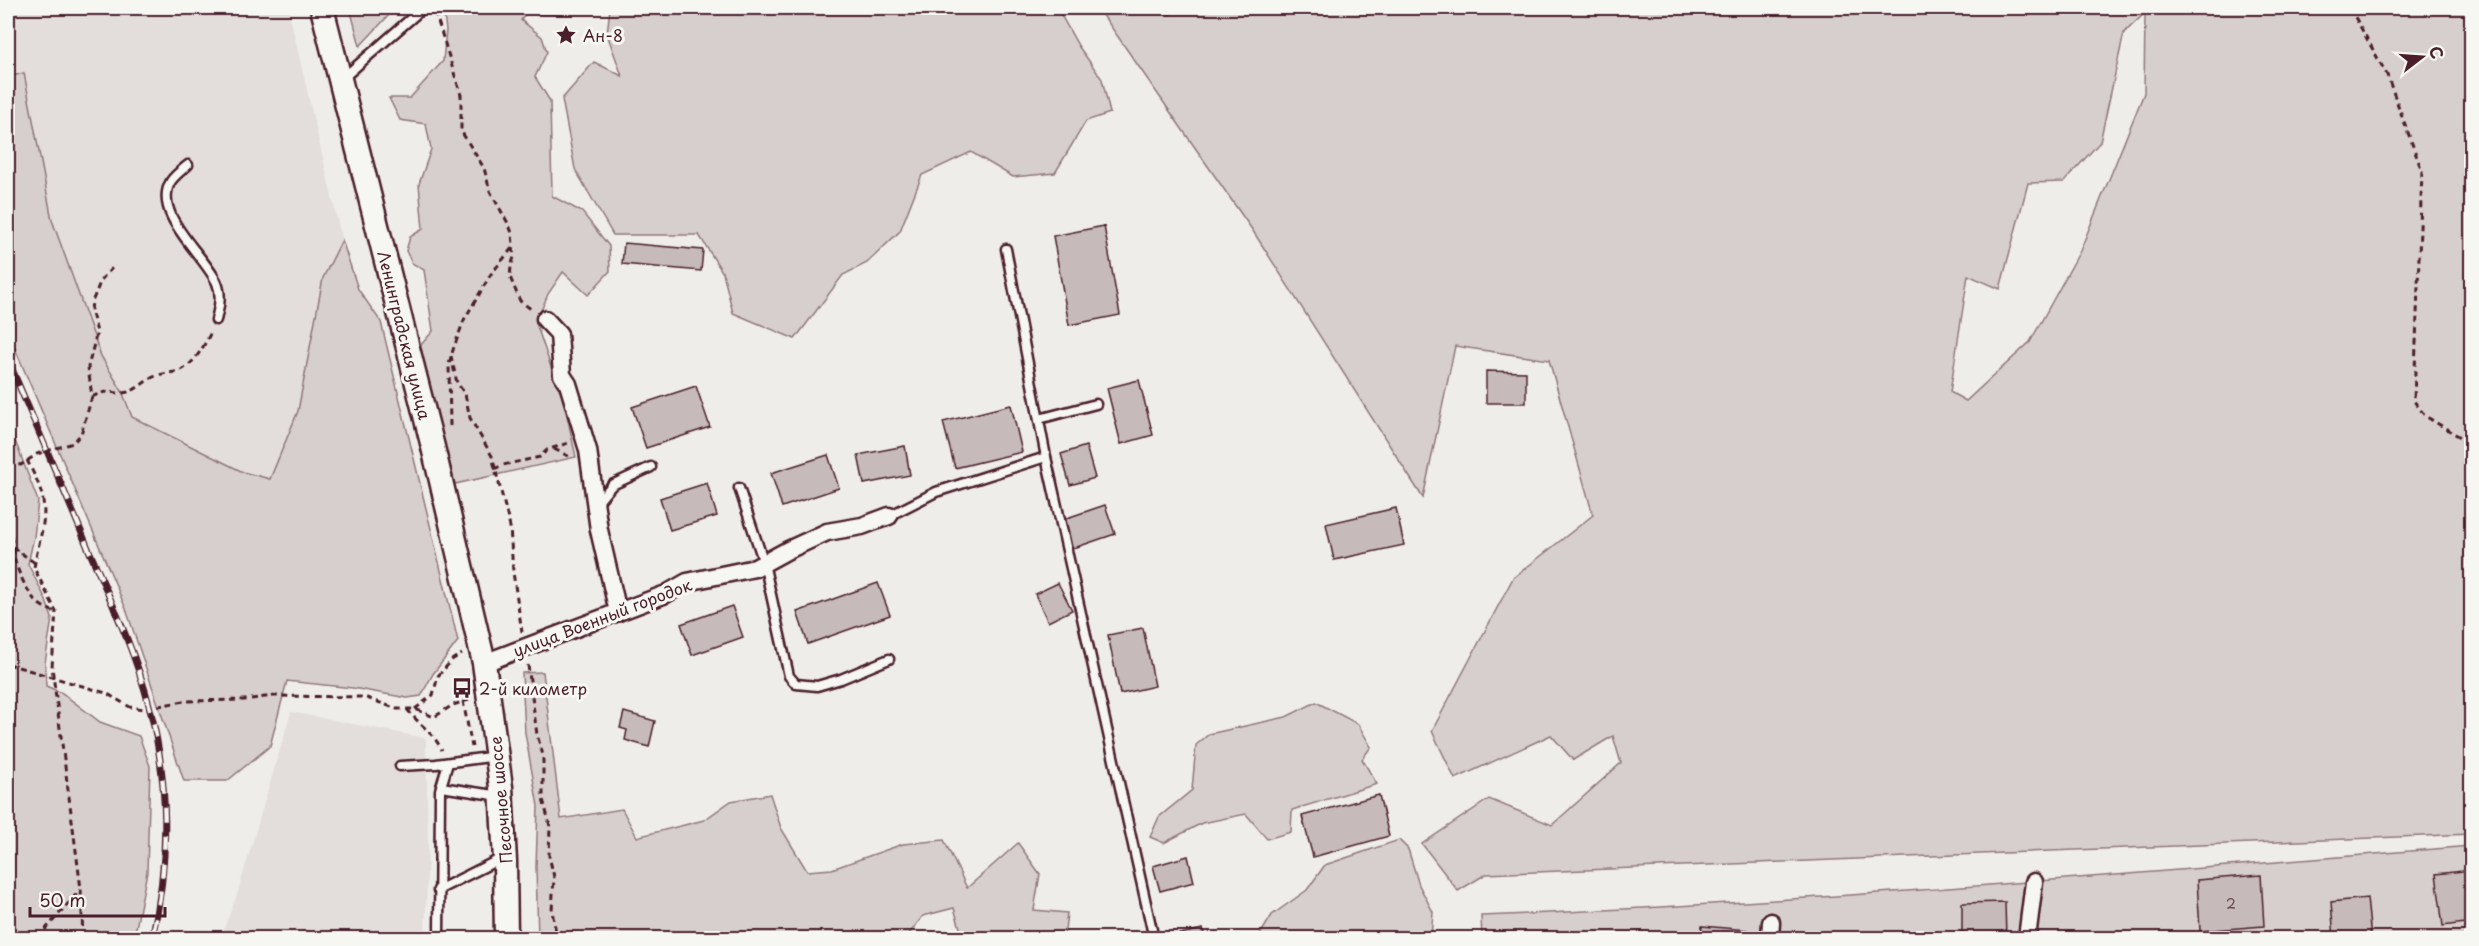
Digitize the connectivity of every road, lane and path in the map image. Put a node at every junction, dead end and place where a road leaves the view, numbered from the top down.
1 (322, 8) edge
2 (423, 8) edge
3 (434, 8) edge
4 (2350, 8) edge
5 (340, 80) junction
6 (188, 165) dead end
7 (514, 246) junction
8 (1006, 249) dead end
9 (113, 267) dead end
10 (545, 319) joint
11 (216, 320) joint
12 (92, 397) junction
13 (1096, 404) dead end
14 (1039, 419) junction
15 (450, 428) dead end
16 (585, 437) junction
17 (2472, 444) edge
18 (1046, 457) junction
19 (27, 460) junction
20 (8, 463) edge
21 (651, 467) dead end
22 (494, 469) dead end
23 (8, 484) edge
24 (739, 488) dead end
25 (595, 506) junction
26 (889, 516) joint
27 (14, 548) junction
28 (34, 563) junction
29 (764, 563) junction
30 (618, 612) junction
31 (57, 615) junction
32 (464, 653) dead end
33 (889, 659) dead end
34 (484, 663) junction
35 (8, 664) edge
36 (53, 677) junction
37 (470, 699) dead end
38 (463, 702) junction
39 (406, 709) junction
40 (415, 709) junction
41 (497, 756) junction
42 (473, 760) junction
43 (448, 763) junction
44 (400, 766) dead end
45 (441, 787) junction
46 (501, 796) junction
47 (505, 856) junction
48 (2034, 882) dead end
49 (81, 889) junction
50 (438, 890) junction
51 (1152, 930) dead end
52 (38, 939) edge
53 (83, 939) edge
54 (439, 939) edge
55 (506, 939) edge
56 (2027, 939) edge

1 - 5 main road, Ленинградская улица
2 - 5 lane
3 - 7 path
4 - 17 path
5 - 34 main road, Ленинградская улица
6 - 11 lane
7 - 10 path
7 - 15 path
8 - 14 lane
9 - 12 path
10 - 16 street
11 - 12 path
12 - 19 path
13 - 14 lane
14 - 18 lane
16 - 22 path
16 - 25 street
18 - 26 lane
18 - 51 lane
19 - 20 path
19 - 28 path
21 - 25 lane
23 - 27 path
24 - 29 lane
25 - 30 street
26 - 29 street, улица Военный городок
27 - 28 path
27 - 31 path
28 - 31 path
29 - 30 street, улица Военный городок
29 - 33 lane
30 - 34 street, улица Военный городок
31 - 36 path
32 - 40 path
34 - 41 main road, Песочное шоссе
35 - 36 path
36 - 39 path
36 - 49 path
37 - 38 path
38 - 40 path
38 - 42 path
39 - 40 path
39 - 43 path
41 - 42 lane
41 - 46 main road, Песочное шоссе
42 - 43 lane
43 - 44 lane
43 - 45 lane
45 - 46 lane
45 - 50 lane
46 - 47 main road, Песочное шоссе
47 - 50 lane
47 - 55 main road, Песочное шоссе
48 - 56 street
49 - 52 path
49 - 53 path
50 - 54 lane

